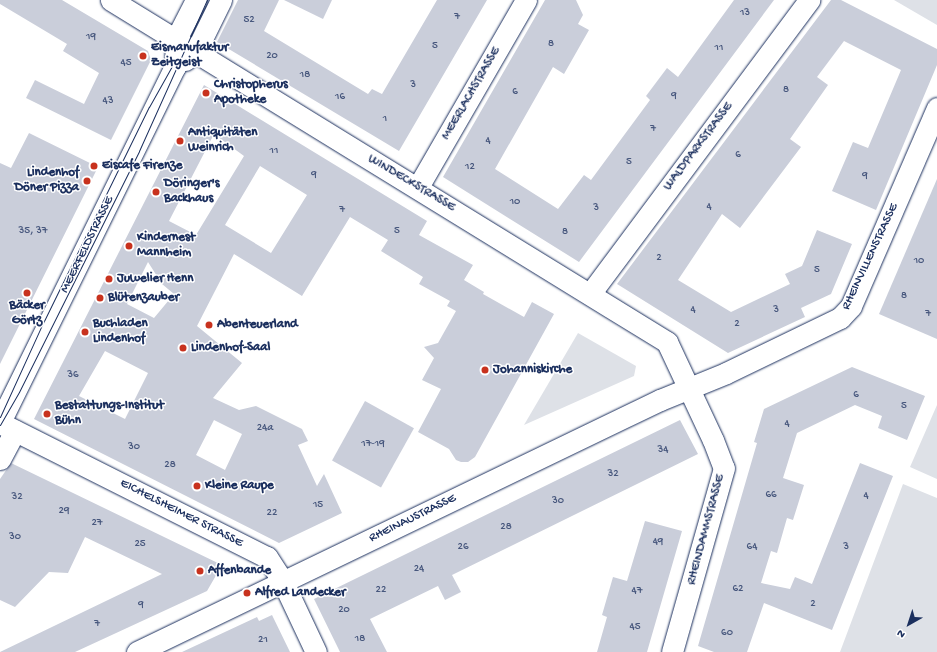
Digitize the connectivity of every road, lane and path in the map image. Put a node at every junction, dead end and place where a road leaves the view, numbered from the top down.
1 (111, 0) edge
2 (196, 0) edge
3 (221, 0) edge
4 (526, 0) edge
5 (809, 0) edge
6 (176, 39) junction
7 (196, 51) junction
8 (175, 67) junction
9 (937, 108) edge
10 (418, 187) junction
11 (590, 294) junction
12 (690, 388) junction
13 (5, 425) edge
14 (0, 459) edge
15 (283, 582) junction
16 (137, 652) edge
17 (316, 652) edge
18 (672, 652) edge

1 - 6 street, WINDECKSTRASSE
2 - 6 street, MEERFELDSTRASSE
3 - 7 street, MEERFELDSTRASSE
4 - 10 street, MEERLACHSTRASSE
5 - 11 street, WALDPARKSTRASSE
6 - 7 street, WINDECKSTRASSE
6 - 8 street, MEERFELDSTRASSE
7 - 8 street, MEERFELDSTRASSE
7 - 10 street, WINDECKSTRASSE
8 - 13 street, MEERFELDSTRASSE
9 - 12 street, RHEINVILLENSTRASSE
10 - 11 street, WINDECKSTRASSE
11 - 12 street, WINDECKSTRASSE
12 - 15 street, RHEINAUSTRASSE
12 - 18 street, RHEINDAMMSTRASSE
13 - 14 street, MEERFELDSTRASSE
13 - 15 street, EICHELSHEIMER STRASSE
15 - 16 street, RHEINAUSTRASSE
15 - 17 street, EICHELSHEIMER STRASSE

